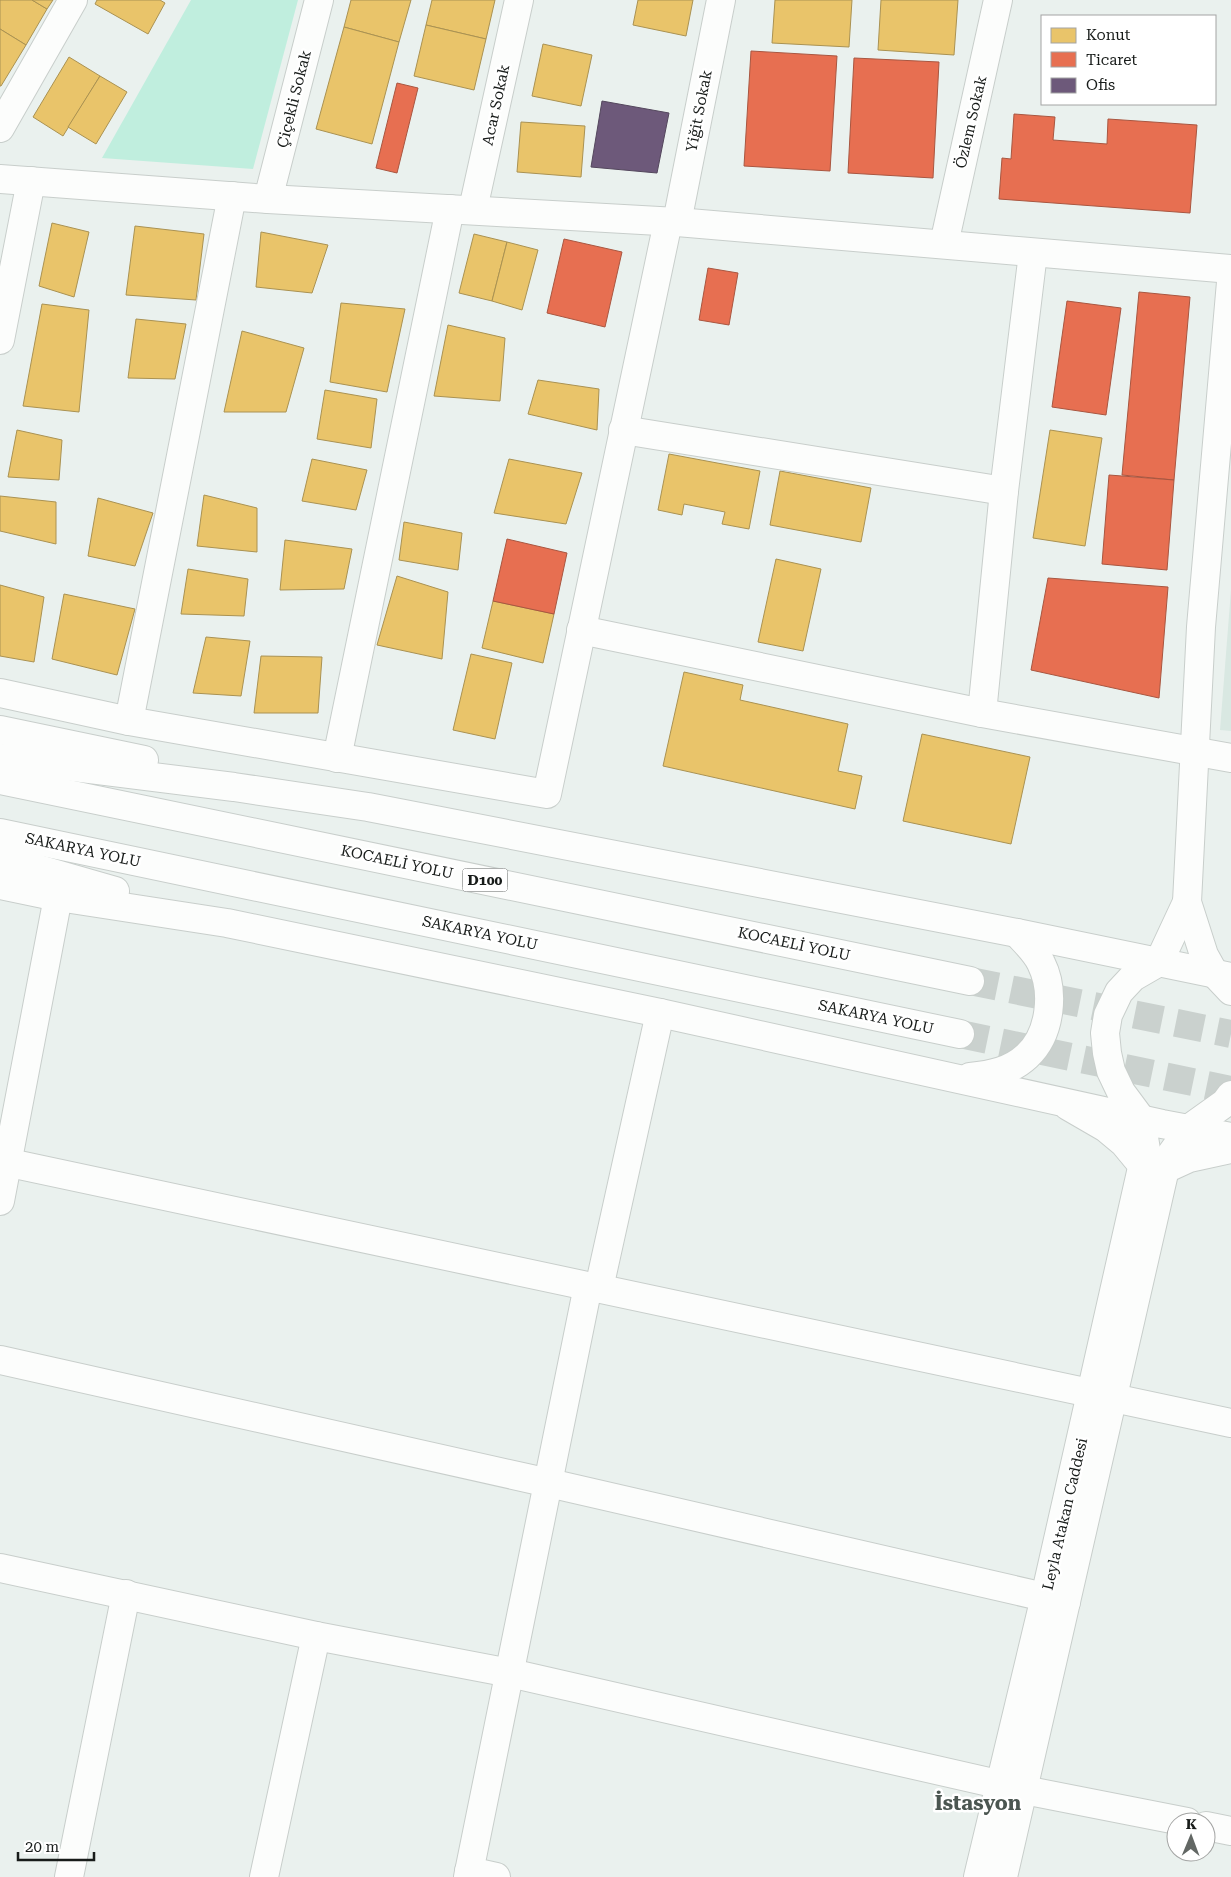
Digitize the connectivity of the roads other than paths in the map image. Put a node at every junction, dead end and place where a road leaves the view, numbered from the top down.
1 (73, 0) edge
2 (319, 0) edge
3 (519, 0) edge
4 (721, 0) edge
5 (998, 0) edge
6 (0, 128) edge
7 (0, 179) edge
8 (31, 181) junction
9 (232, 196) junction
10 (268, 199) junction
11 (461, 209) junction
12 (673, 222) junction
13 (944, 244) junction
14 (1032, 253) junction
15 (1231, 269) edge
16 (1231, 282) edge
17 (0, 340) edge
18 (624, 430) junction
19 (1004, 491) junction
20 (581, 630) junction
21 (0, 693) edge
22 (982, 713) junction
23 (129, 721) junction
24 (0, 730) edge
25 (1194, 752) junction
26 (0, 758) edge
27 (337, 758) junction
28 (1231, 758) edge
29 (0, 780) edge
30 (368, 807) junction
31 (0, 832) edge
32 (0, 858) edge
33 (0, 885) edge
34 (58, 897) junction
35 (1187, 902) junction
36 (227, 923) junction
37 (1017, 932) junction
38 (1159, 962) junction
39 (1225, 980) edge
40 (970, 981) tunnel mouth
41 (660, 1013) junction
42 (960, 1034) tunnel mouth
43 (958, 1078) junction
44 (1231, 1096) edge
45 (1058, 1100) junction
46 (1141, 1119) junction
47 (1190, 1128) junction
48 (1231, 1137) edge
49 (1231, 1149) edge
50 (1155, 1161) junction
51 (4, 1162) edge
52 (0, 1201) edge
53 (593, 1287) junction
54 (0, 1360) edge
55 (1103, 1394) junction
56 (1231, 1422) edge
57 (549, 1483) junction
58 (0, 1568) edge
59 (126, 1594) junction
60 (1056, 1600) junction
61 (316, 1636) junction
62 (510, 1673) junction
63 (1012, 1787) junction
64 (1166, 1818) edge
65 (468, 1874) edge
66 (69, 1877) edge
67 (264, 1877) edge
68 (496, 1877) edge
69 (978, 1877) edge
70 (1003, 1877) edge

1 - 6 main road
2 - 10 main road, Çiçekli Sokak
3 - 11 main road, Acar Sokak
4 - 12 main road, Yiğit Sokak
5 - 13 main road, Özlem Sokak
7 - 8 main road
8 - 9 main road
8 - 17 main road
9 - 10 main road
9 - 23 main road
10 - 11 main road
11 - 12 main road
11 - 27 main road, Acar Sokak
12 - 13 main road
12 - 18 main road, Yiğit Sokak
13 - 14 main road
14 - 15 main road
14 - 19 main road
16 - 25 main road
18 - 19 main road
18 - 20 main road, Yiğit Sokak
19 - 22 main road
20 - 22 main road
20 - 27 main road, Yiğit Sokak
21 - 23 main road
22 - 25 main road
23 - 27 main road
24 - 30 main road
25 - 28 main road
25 - 35 main road
26 - 30 main road
29 - 40 main road, KOCAELİ YOLU / D100
30 - 37 main road
31 - 42 main road, SAKARYA YOLU
32 - 36 main road
33 - 34 main road
34 - 36 main road
34 - 51 main road
35 - 38 main road
35 - 39 main road
36 - 41 main road
37 - 38 main road
37 - 43 main road
38 - 39 main road
38 - 46 main road
41 - 43 main road
41 - 53 main road
43 - 45 main road
44 - 47 main road
45 - 46 main road
45 - 50 main road
46 - 47 main road
46 - 50 main road
47 - 48 main road
47 - 50 main road
49 - 50 main road
50 - 55 main road, Leyla Atakan Caddesi
51 - 52 main road
51 - 53 main road
53 - 55 main road
53 - 57 main road
54 - 57 main road
55 - 56 main road
55 - 60 main road, Leyla Atakan Caddesi
57 - 60 main road
57 - 62 main road
58 - 59 main road
59 - 61 main road
59 - 66 main road
60 - 63 main road, Leyla Atakan Caddesi
61 - 62 main road
61 - 67 main road
62 - 63 main road
62 - 65 main road
63 - 64 main road
63 - 69 main road, Leyla Atakan Caddesi
63 - 70 main road, Leyla Atakan Caddesi
65 - 68 main road

